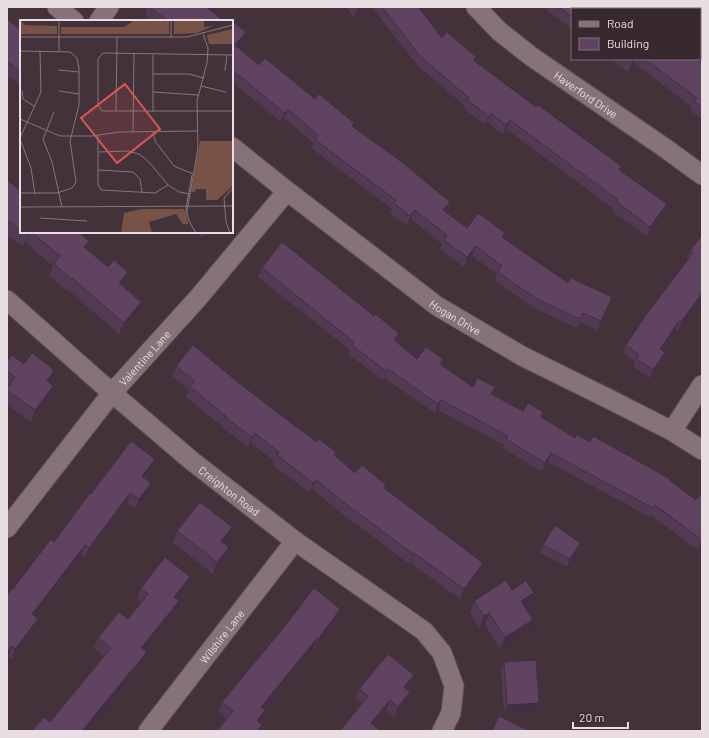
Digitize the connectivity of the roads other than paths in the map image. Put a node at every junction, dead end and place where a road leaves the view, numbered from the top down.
1 (57, 7) edge
2 (109, 7) edge
3 (476, 7) edge
4 (73, 20) edge
5 (100, 20) edge
6 (233, 148) edge
7 (702, 175) edge
8 (287, 191) junction
9 (7, 300) edge
10 (702, 385) edge
11 (112, 393) junction
12 (672, 431) junction
13 (702, 450) edge
14 (7, 528) edge
15 (295, 541) junction
16 (148, 731) edge
17 (442, 731) edge

1 - 4 street
2 - 5 street
3 - 7 street, Haverford Drive
6 - 8 street, Hogan Drive
8 - 11 street, Valentine Lane
8 - 12 street, Hogan Drive
9 - 11 street, Creighton Road
10 - 12 street
11 - 14 street, Valentine Lane
11 - 15 street, Creighton Road
12 - 13 street, Hogan Drive
15 - 16 street, Wilshire Lane
15 - 17 street, Creighton Road

